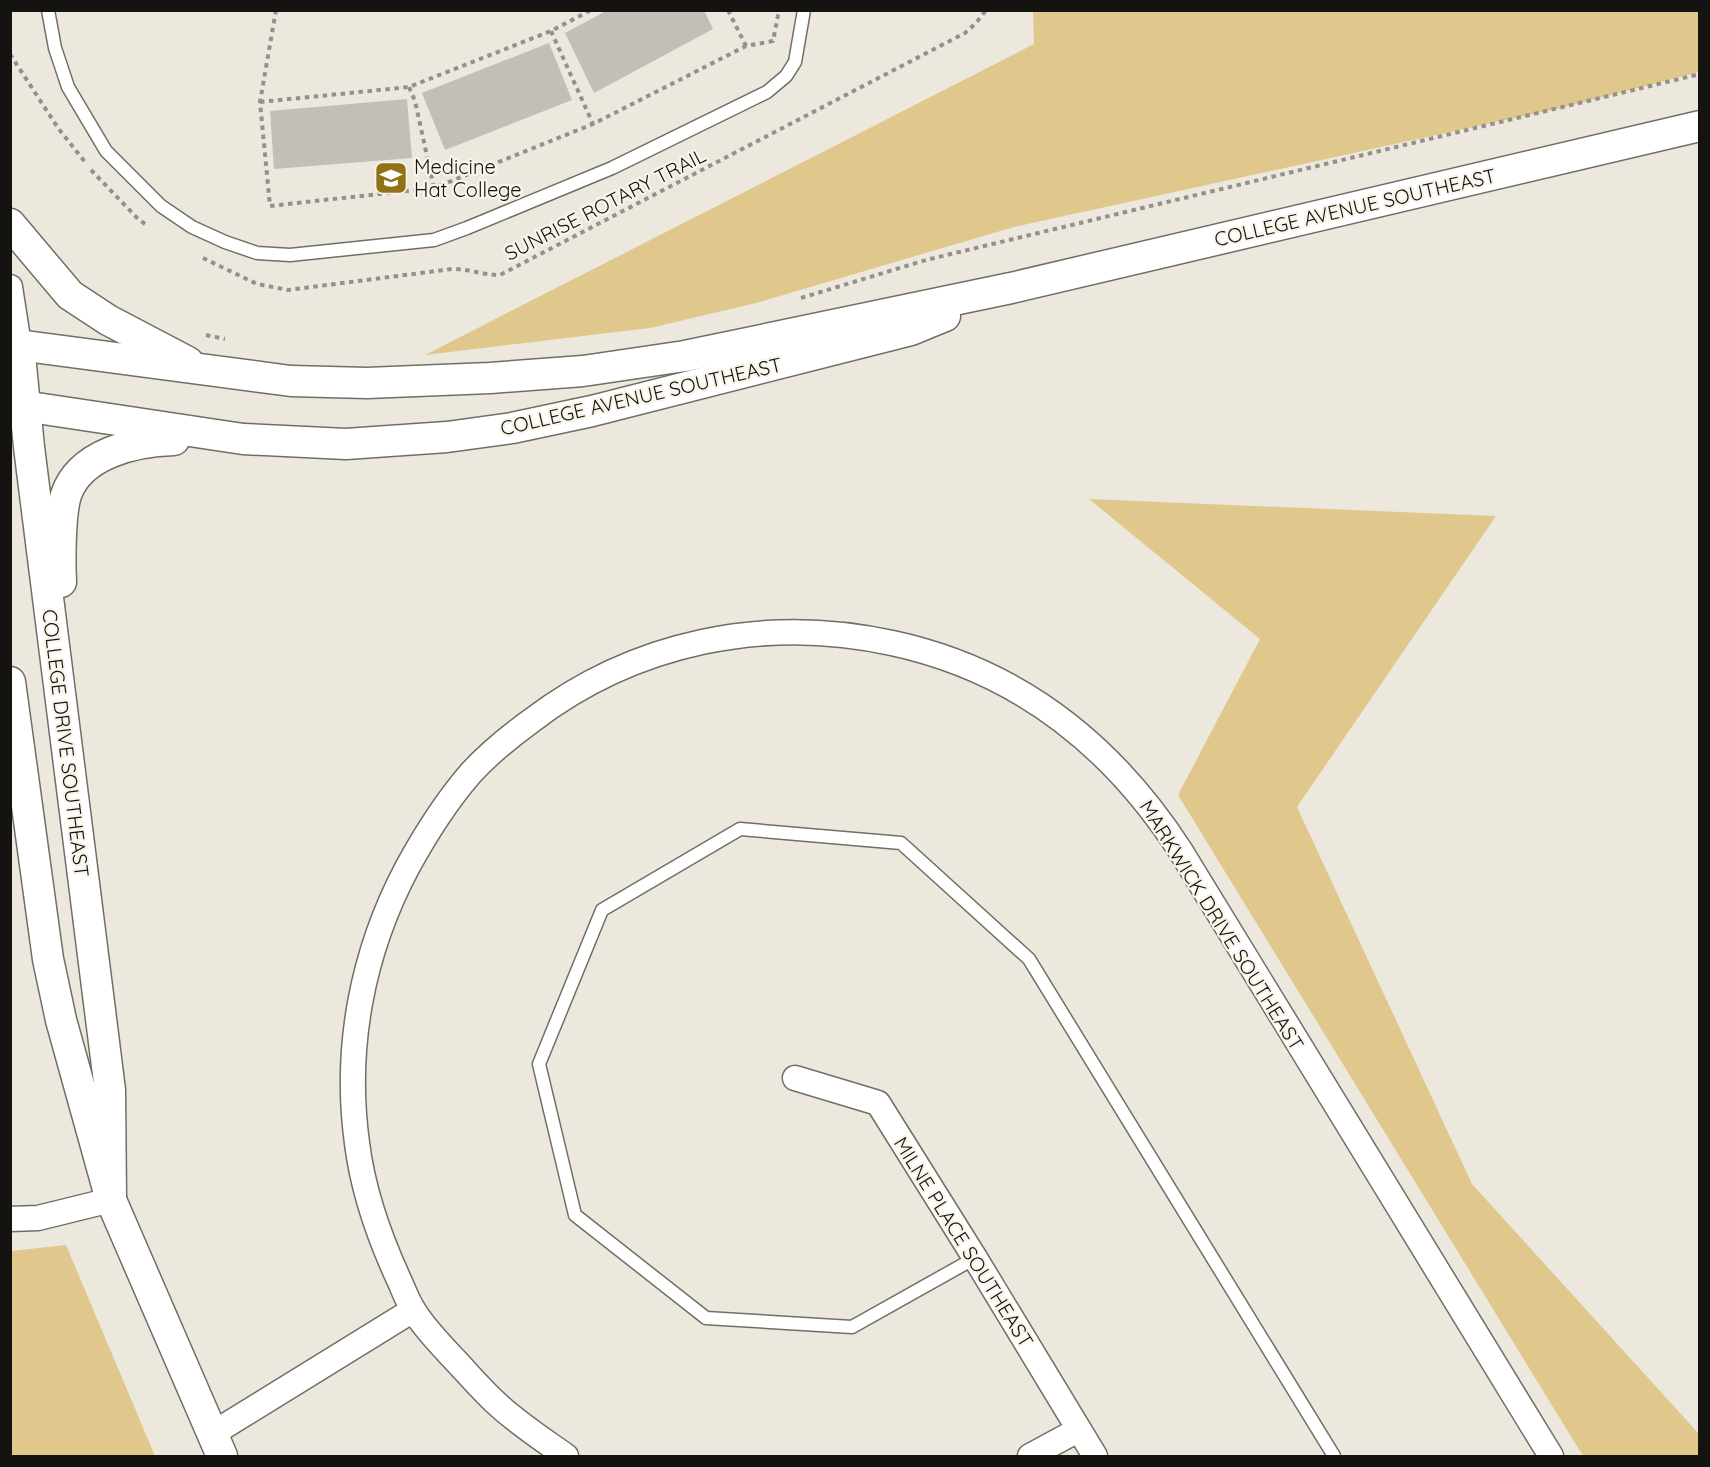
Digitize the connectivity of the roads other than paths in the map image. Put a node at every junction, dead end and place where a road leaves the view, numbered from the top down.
1 (48, 10) edge
2 (57, 10) edge
3 (804, 10) edge
4 (55, 48) junction
5 (1700, 126) edge
6 (10, 224) edge
7 (10, 287) edge
8 (1011, 288) junction
9 (15, 344) edge
10 (204, 371) junction
11 (17, 405) edge
12 (243, 439) junction
13 (10, 682) edge
14 (67, 753) junction
15 (795, 1078) dead end
16 (111, 1200) junction
17 (10, 1219) edge
18 (975, 1258) junction
19 (413, 1310) junction
20 (1078, 1430) junction
21 (217, 1445) edge
22 (566, 1456) edge
23 (1030, 1456) edge
24 (1095, 1456) edge
25 (1334, 1456) edge
26 (1551, 1456) edge

1 - 4 lane
2 - 4 lane
3 - 4 lane
5 - 8 street, COLLEGE AVENUE SOUTHEAST
6 - 10 street
7 - 9 street, COLLEGE DRIVE SOUTHEAST
8 - 10 street, COLLEGE AVENUE SOUTHEAST
8 - 12 street, COLLEGE AVENUE SOUTHEAST
9 - 10 street, COLLEGE AVENUE SOUTHEAST
9 - 11 street, COLLEGE DRIVE SOUTHEAST
11 - 12 street, COLLEGE AVENUE SOUTHEAST
11 - 14 street, COLLEGE DRIVE SOUTHEAST
12 - 14 street
13 - 16 street, COLLEGE DRIVE SOUTHEAST
14 - 16 street, COLLEGE DRIVE SOUTHEAST
15 - 18 street, MILNE PLACE SOUTHEAST
16 - 17 street
16 - 21 street, COLLEGE DRIVE SOUTHEAST
18 - 20 street, MILNE PLACE SOUTHEAST
18 - 25 lane
19 - 21 street
19 - 22 street, MARKWICK DRIVE SOUTHEAST
19 - 26 street, MARKWICK DRIVE SOUTHEAST
20 - 23 street
20 - 24 street, MILNE PLACE SOUTHEAST

